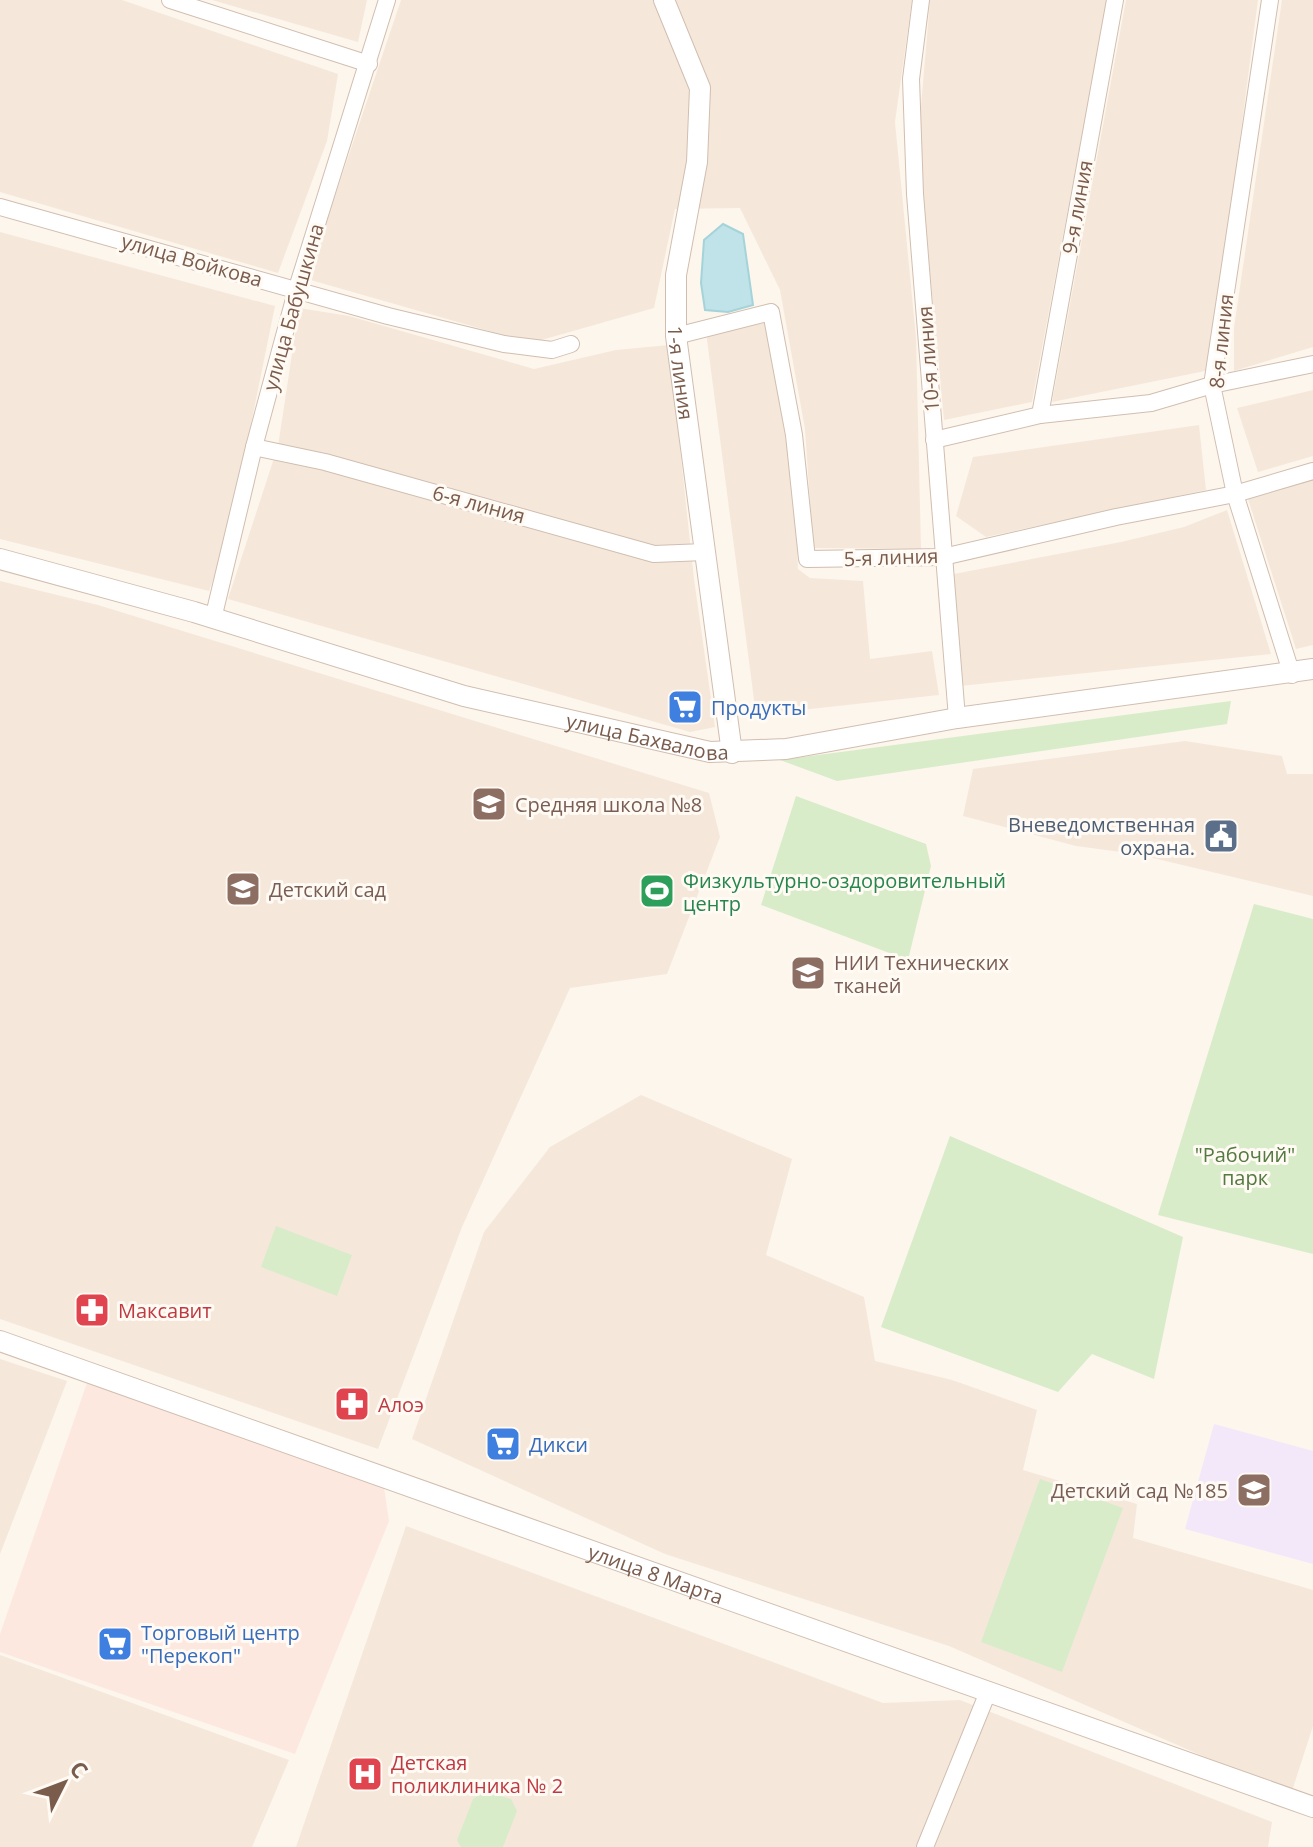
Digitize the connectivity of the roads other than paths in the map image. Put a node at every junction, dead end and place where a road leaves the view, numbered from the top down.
1 (170, 0) edge
2 (387, 0) edge
3 (664, 0) edge
4 (921, 0) edge
5 (1115, 0) edge
6 (1270, 0) edge
7 (369, 64) junction
8 (0, 207) edge
9 (297, 288) junction
10 (676, 336) junction
11 (571, 344) dead end
12 (1313, 364) edge
13 (1212, 385) junction
14 (1040, 415) junction
15 (934, 440) junction
16 (254, 447) junction
17 (1313, 471) edge
18 (1235, 494) junction
19 (705, 552) junction
20 (943, 557) junction
21 (0, 559) edge
22 (213, 619) junction
23 (1313, 669) edge
24 (1292, 675) junction
25 (957, 718) junction
26 (732, 753) junction
27 (0, 1341) edge
28 (988, 1692) junction
29 (1313, 1807) edge
30 (925, 1847) edge

1 - 7 street
2 - 7 street, улица Бабушкина
3 - 10 street, 1-я линия
4 - 15 street, 10-я линия
5 - 14 street, 9-я линия
6 - 13 street, 8-я линия
7 - 9 street, улица Бабушкина
8 - 9 street, улица Войкова
9 - 11 street, улица Войкова
9 - 16 street, улица Бабушкина
10 - 19 street, 1-я линия
10 - 20 street, 5-я линия
12 - 13 street
13 - 14 street
13 - 18 street, 8-я линия
14 - 15 street
15 - 20 street, 10-я линия
16 - 19 street, 6-я линия
16 - 22 street, улица Бабушкина
17 - 18 street, 5-я линия
18 - 20 street, 5-я линия
18 - 24 street, 8-я линия
19 - 26 street, 1-я линия
20 - 25 street, 10-я линия
21 - 22 street, улица Бахвалова
22 - 26 street, улица Бахвалова
23 - 24 street, улица Бахвалова
24 - 25 street, улица Бахвалова
25 - 26 street, улица Бахвалова
27 - 28 street, улица 8 Марта
28 - 29 street, улица 8 Марта
28 - 30 street

